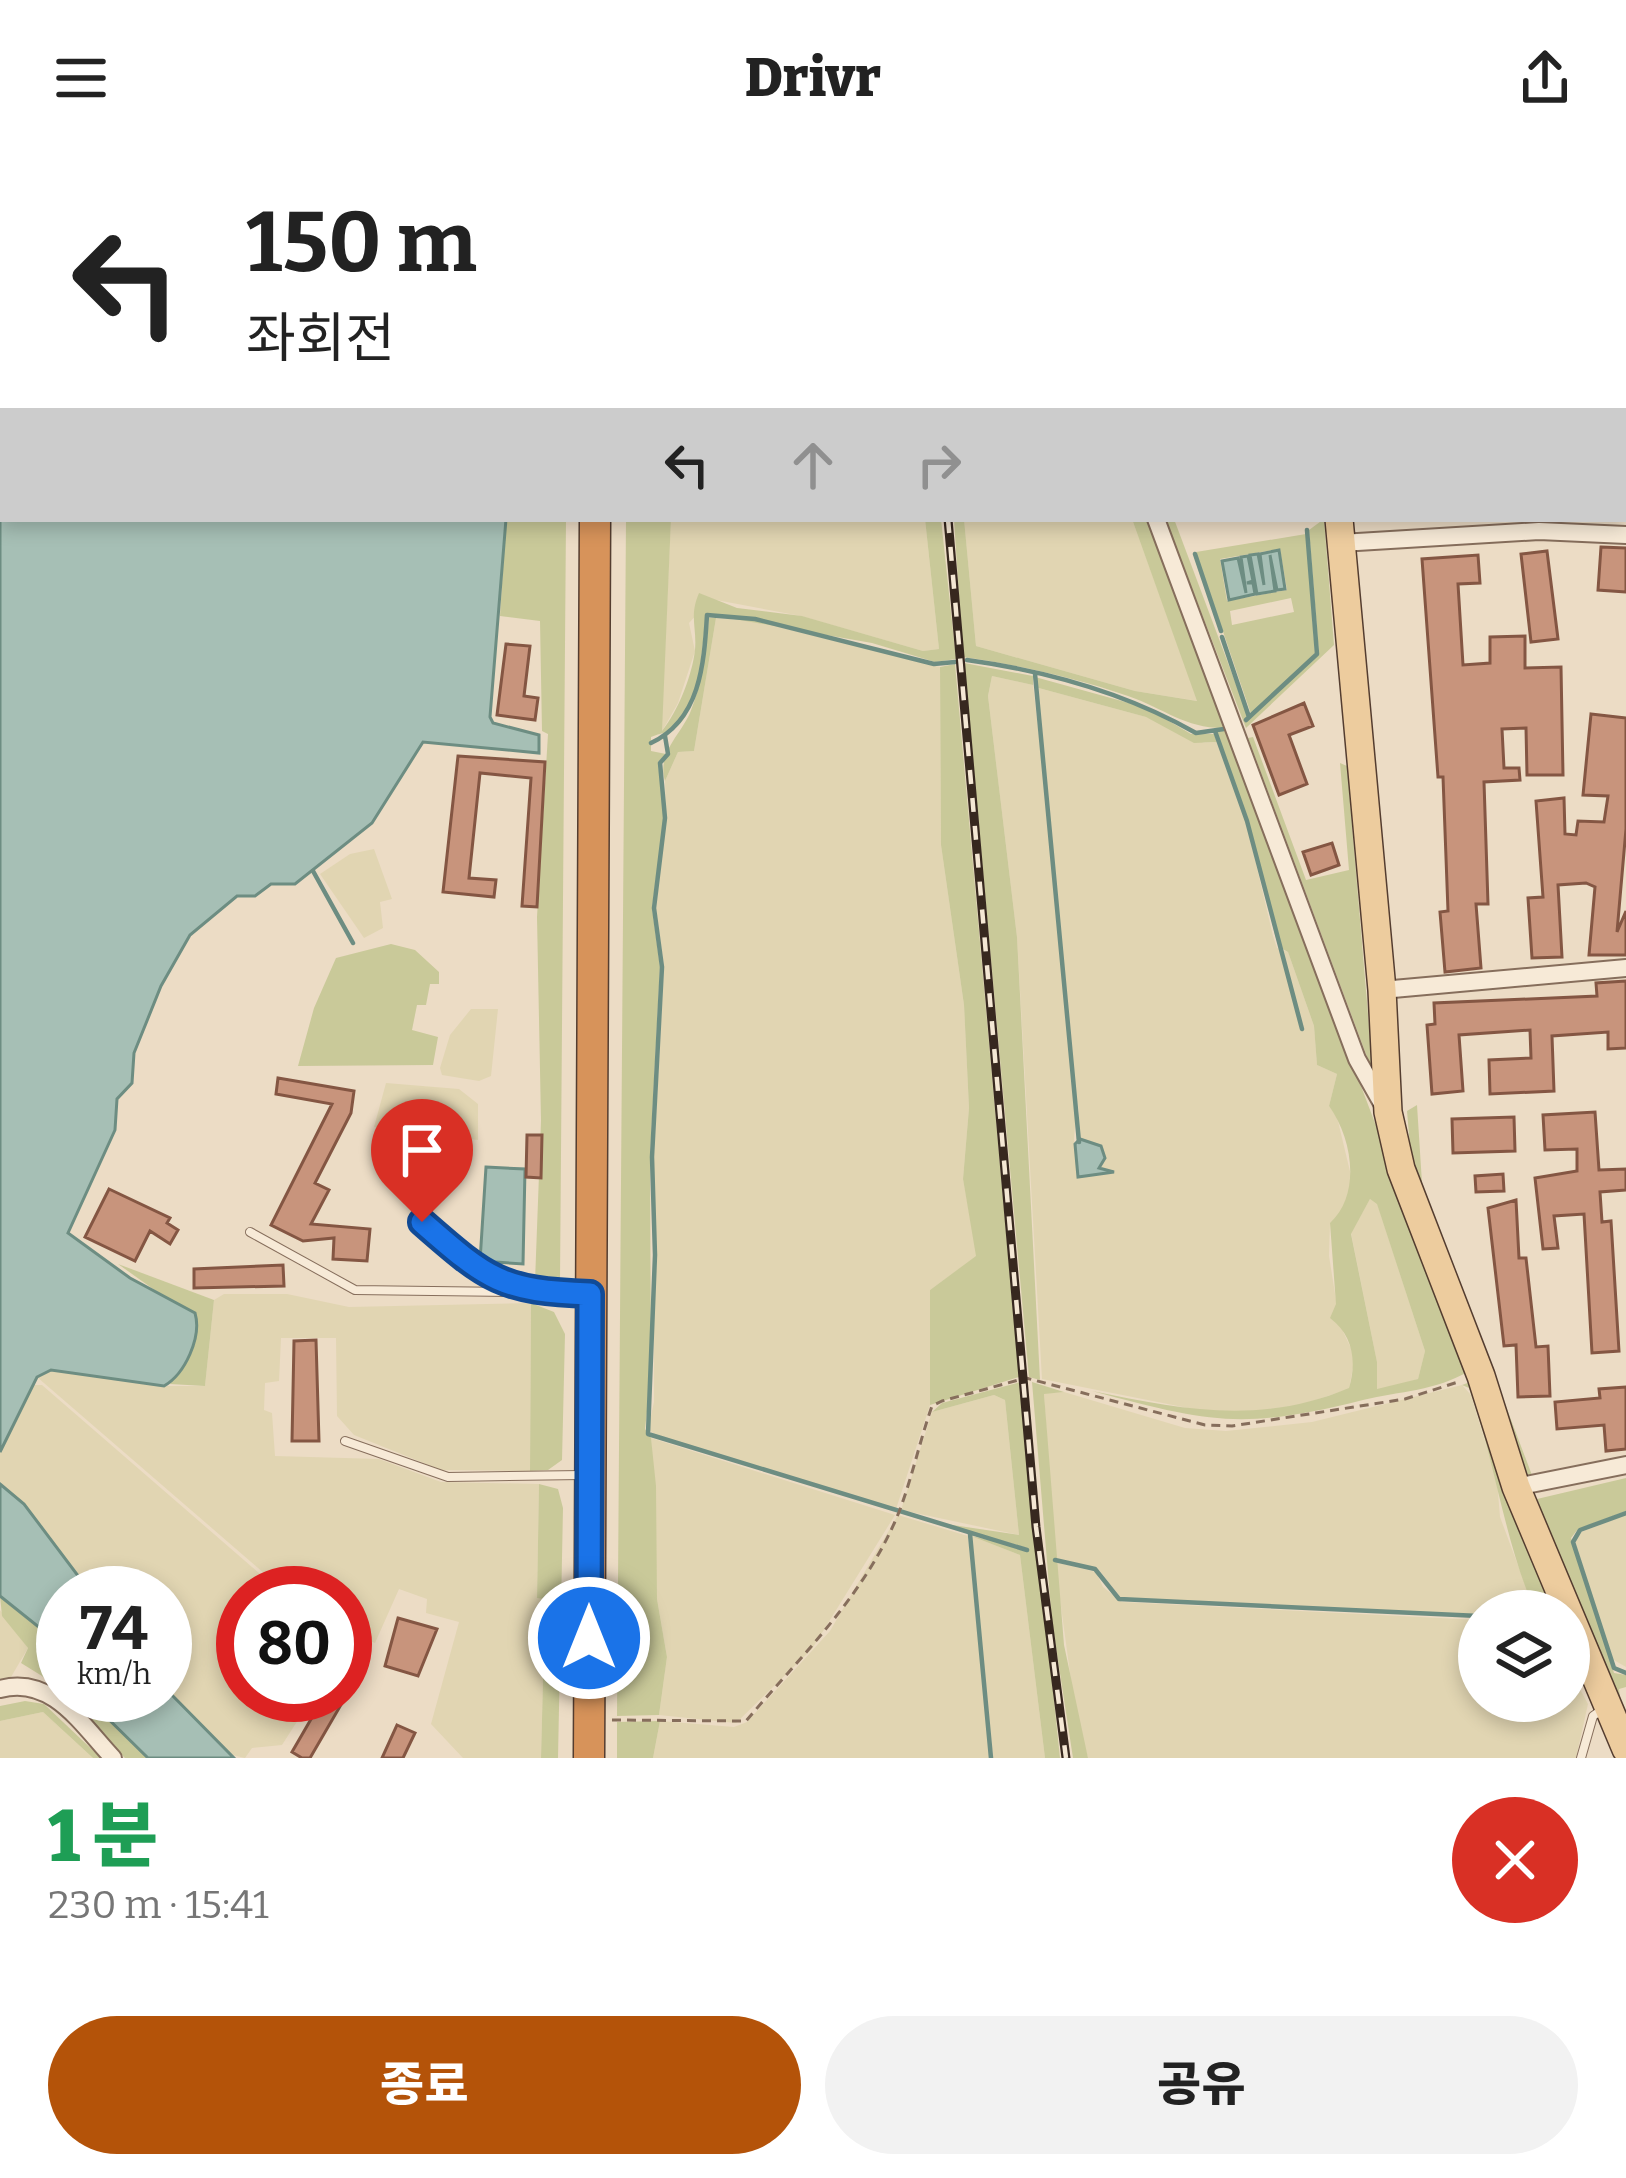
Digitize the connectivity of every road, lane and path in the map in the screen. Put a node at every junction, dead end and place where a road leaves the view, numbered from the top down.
1 (596, 522) edge
2 (1157, 522) edge
3 (1586, 525) edge
4 (1340, 531) edge
5 (1626, 535) edge
6 (1626, 968) edge
7 (1382, 990) junction
8 (1388, 1112) junction
9 (422, 1222) dead end
10 (250, 1232) dead end
11 (526, 1292) junction
12 (590, 1294) junction
13 (1480, 1376) junction
14 (344, 1441) dead end
15 (1626, 1465) edge
16 (590, 1475) junction
17 (1516, 1487) junction
18 (0, 1690) edge
19 (1610, 1705) junction
20 (589, 1720) junction
21 (1626, 1750) edge
22 (113, 1758) edge
23 (589, 1758) edge
24 (1581, 1758) edge

1 - 12 highway
2 - 8 street
3 - 4 street
3 - 5 street
4 - 7 main road
6 - 7 street
7 - 8 main road
8 - 13 main road
9 - 11 lane
10 - 11 lane
11 - 12 lane
12 - 16 highway
13 - 17 main road
13 - 20 path
14 - 16 lane
15 - 17 street
16 - 20 highway
17 - 19 main road
18 - 22 street
19 - 21 main road
19 - 24 lane
20 - 23 highway

